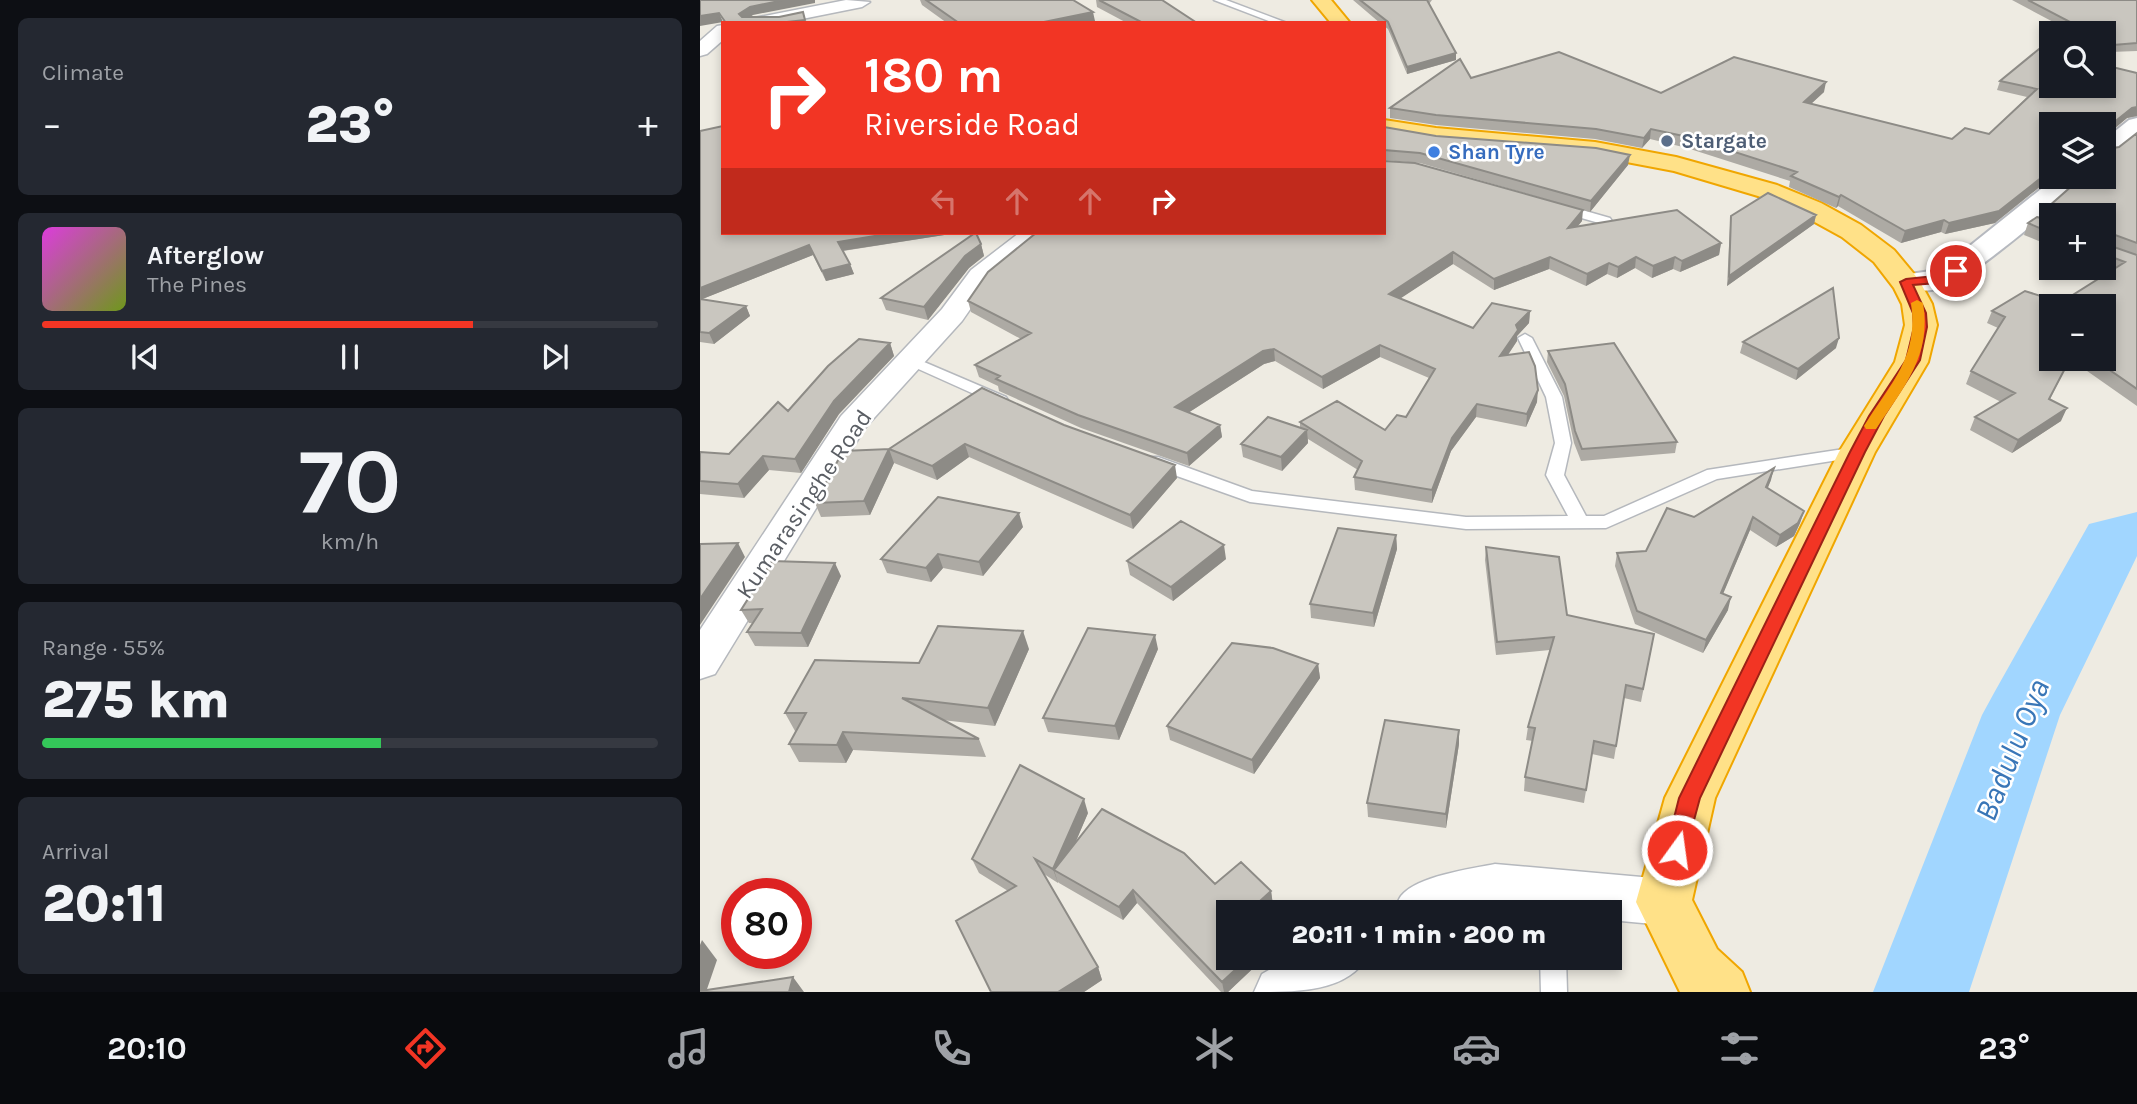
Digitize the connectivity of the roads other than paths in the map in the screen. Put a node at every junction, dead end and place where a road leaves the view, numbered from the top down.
1 (1218, 0) edge
2 (1321, 0) edge
3 (864, 1) edge
4 (764, 21) edge
5 (852, 21) edge
6 (1277, 21) edge
7 (1339, 21) edge
8 (721, 29) edge
9 (721, 31) edge
10 (700, 32) edge
11 (700, 50) edge
12 (2137, 125) edge
13 (1386, 127) edge
14 (2116, 142) edge
15 (2060, 189) edge
16 (1543, 203) edge
17 (1606, 220) edge
18 (1032, 235) edge
19 (1906, 282) junction
20 (1525, 338) dead end
21 (910, 360) junction
22 (1011, 405) edge
23 (1857, 452) junction
24 (1137, 455) edge
25 (1580, 522) junction
26 (700, 663) edge
27 (1438, 900) edge
28 (1544, 900) edge
29 (1622, 902) edge
30 (1664, 902) junction
31 (1319, 970) edge
32 (1553, 970) edge
33 (1281, 992) edge
34 (1554, 992) edge
35 (1721, 992) edge

1 - 6 lane
2 - 7 highway
3 - 4 street
3 - 5 street
8 - 10 street
9 - 11 street
12 - 14 street
13 - 19 highway
15 - 19 street
16 - 17 lane
18 - 21 street, Kumarasinghe Road
19 - 23 highway
20 - 25 lane
21 - 22 lane
21 - 26 street, Kumarasinghe Road
23 - 25 lane
23 - 30 highway
24 - 25 lane
27 - 28 street
29 - 30 street
30 - 35 highway
31 - 33 street
32 - 34 lane

